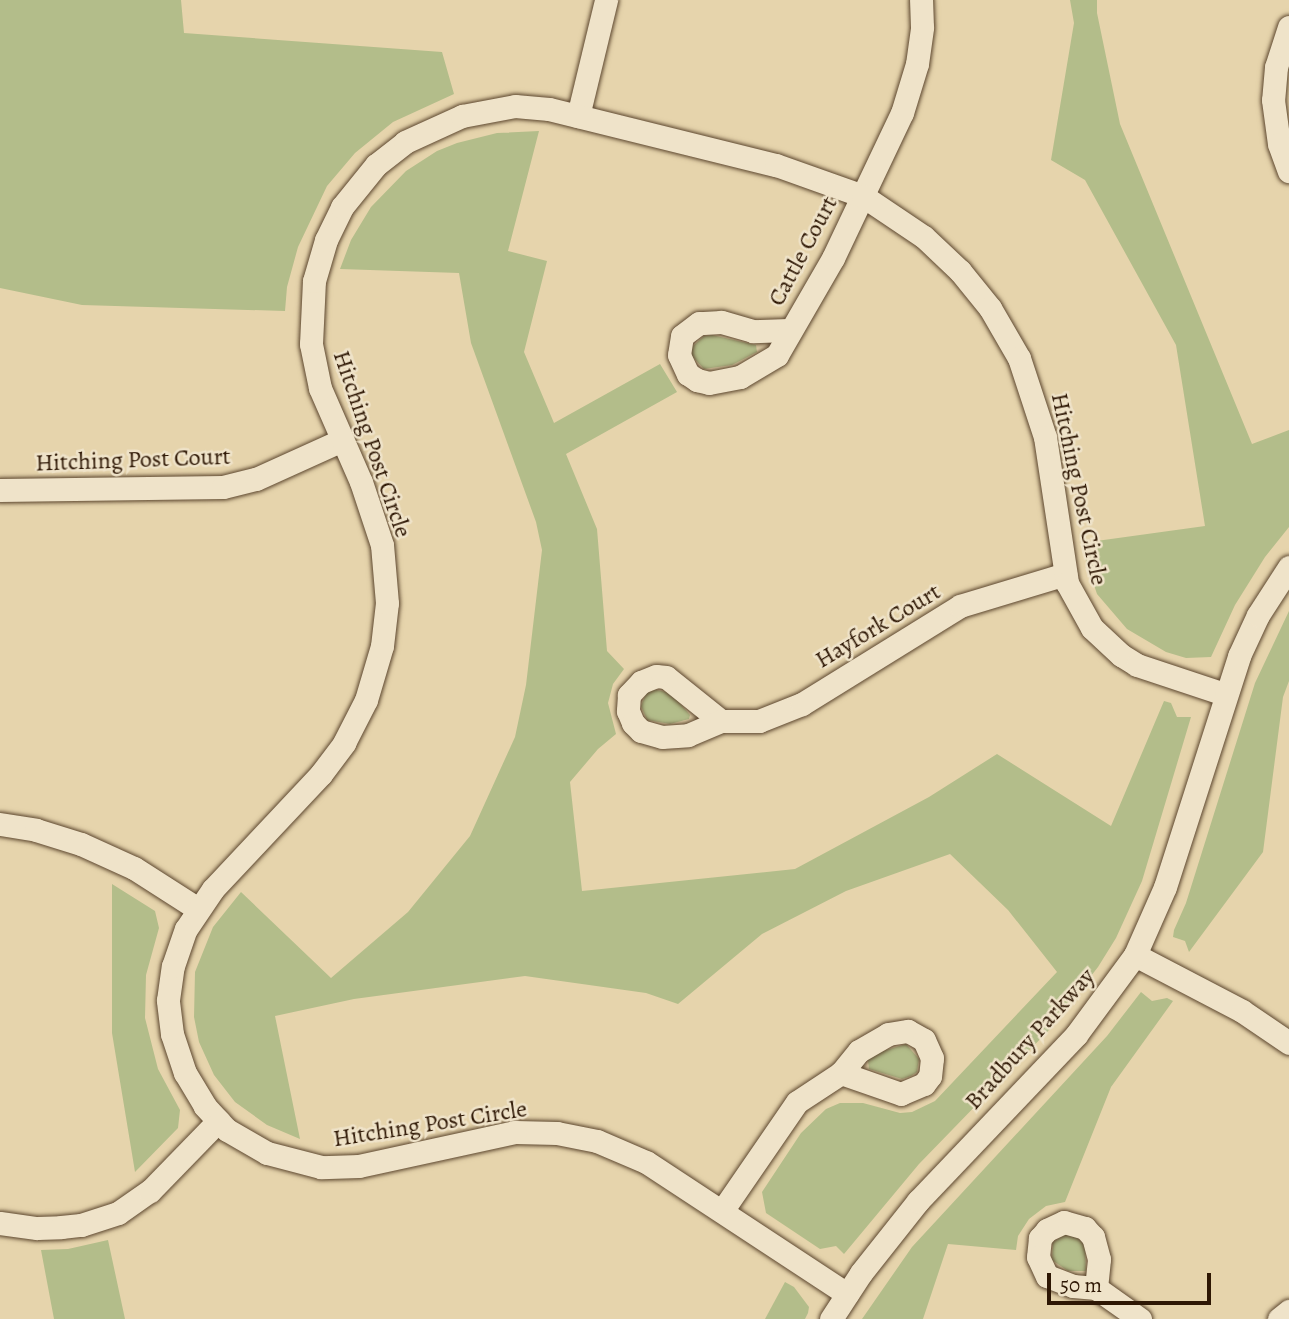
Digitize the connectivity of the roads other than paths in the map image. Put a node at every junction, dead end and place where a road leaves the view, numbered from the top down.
1 (607, 0) edge
2 (921, 0) edge
3 (1289, 27) edge
4 (578, 116) junction
5 (1289, 171) edge
6 (863, 196) junction
7 (788, 330) dead end
8 (342, 440) junction
9 (0, 490) edge
10 (1289, 567) edge
11 (1065, 574) junction
12 (1224, 694) junction
13 (721, 721) dead end
14 (0, 824) edge
15 (198, 909) junction
16 (1135, 955) junction
17 (1289, 1043) edge
18 (841, 1073) dead end
19 (218, 1121) junction
20 (722, 1211) junction
21 (0, 1223) edge
22 (1096, 1288) dead end
23 (847, 1294) junction
24 (1289, 1311) edge
25 (831, 1319) edge
26 (1140, 1319) edge
27 (1279, 1319) edge

1 - 4 street
2 - 6 street, Cattle Court
3 - 5 street
4 - 6 street, Hitching Post Circle
4 - 8 street, Hitching Post Circle
6 - 7 street, Cattle Court
6 - 11 street, Hitching Post Circle
8 - 9 street, Hitching Post Court
8 - 15 street, Hitching Post Circle
10 - 12 street, Bradbury Parkway
11 - 12 street, Hitching Post Circle
11 - 13 street, Hayfork Court
12 - 16 street, Bradbury Parkway
14 - 15 street
15 - 19 street, Hitching Post Circle
16 - 17 street
16 - 23 street, Bradbury Parkway
18 - 20 street
19 - 20 street, Hitching Post Circle
19 - 21 street
20 - 23 street, Hitching Post Circle
22 - 26 street
23 - 25 street, Bradbury Parkway
24 - 27 street

